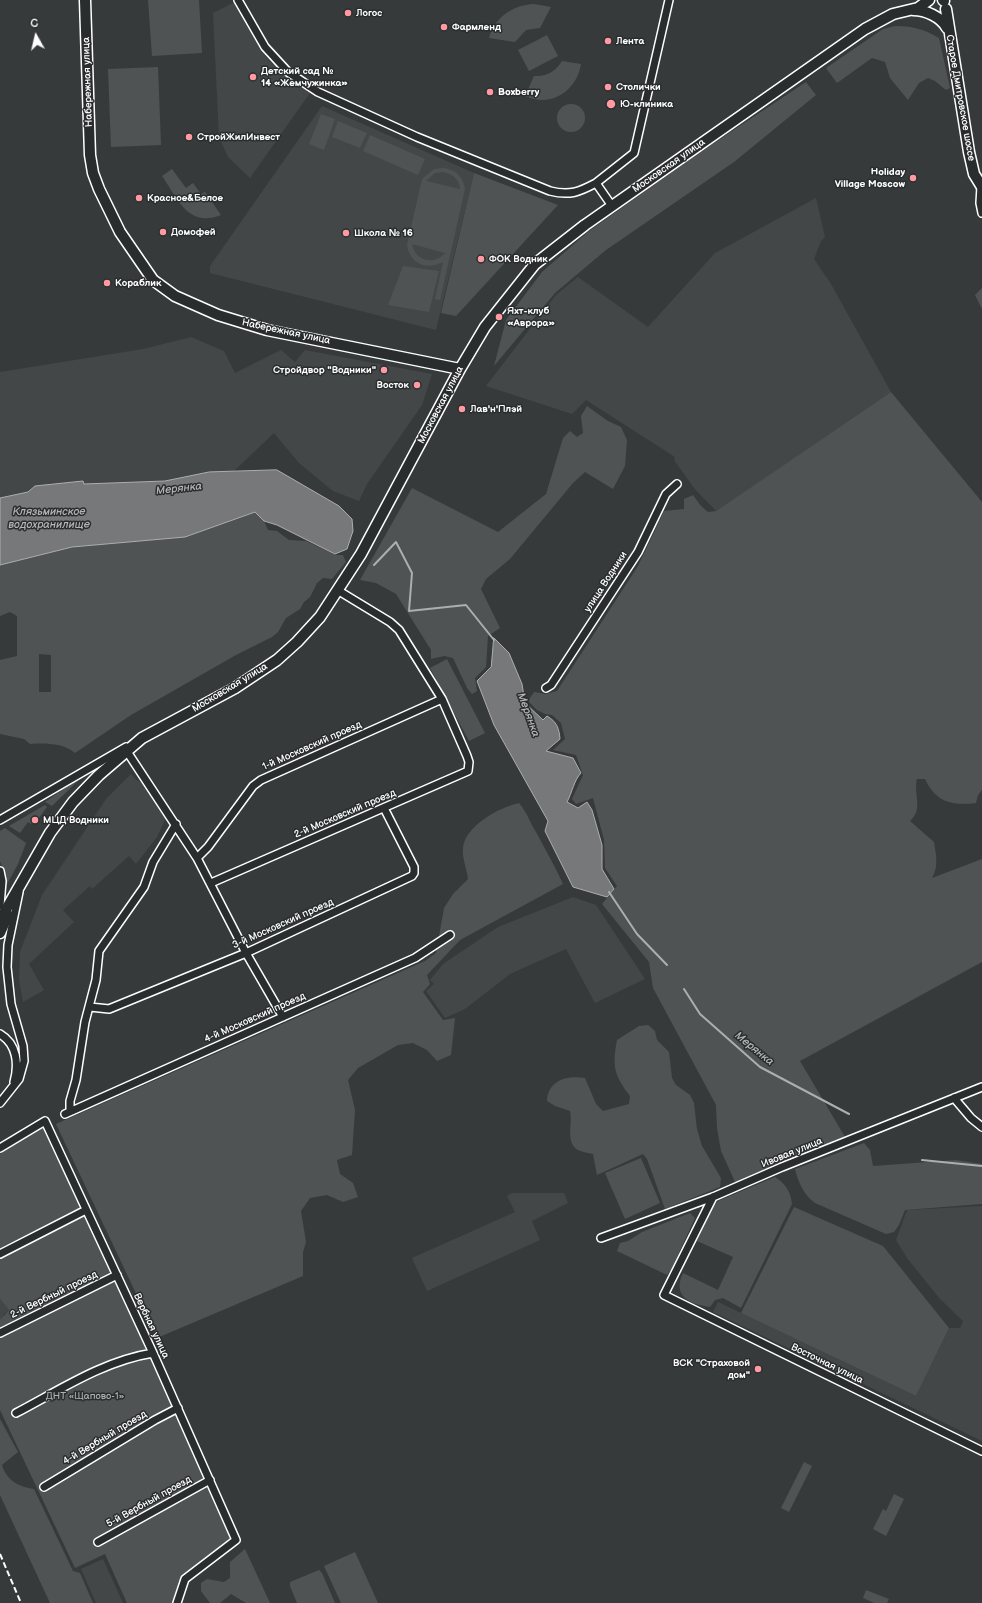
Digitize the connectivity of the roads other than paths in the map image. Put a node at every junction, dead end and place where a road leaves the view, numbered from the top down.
1 (85, 0) edge
2 (238, 0) edge
3 (669, 0) edge
4 (929, 0) edge
5 (944, 2) edge
6 (912, 10) junction
7 (933, 16) junction
8 (948, 28) junction
9 (596, 183) junction
10 (981, 186) edge
11 (612, 206) junction
12 (982, 213) edge
13 (460, 369) junction
14 (676, 484) dead end
15 (339, 591) junction
16 (546, 688) dead end
17 (442, 699) junction
18 (142, 738) junction
19 (126, 750) junction
20 (384, 808) junction
21 (0, 820) edge
22 (176, 824) junction
23 (197, 858) junction
24 (0, 871) edge
25 (25, 874) junction
26 (211, 883) junction
27 (20, 888) junction
28 (0, 906) edge
29 (0, 920) edge
30 (0, 933) edge
31 (450, 935) dead end
32 (246, 952) junction
33 (90, 1007) junction
34 (283, 1017) junction
35 (0, 1034) edge
36 (982, 1087) edge
37 (10, 1091) junction
38 (954, 1098) junction
39 (0, 1103) edge
40 (982, 1127) edge
41 (0, 1148) edge
42 (713, 1197) junction
43 (86, 1210) junction
44 (601, 1238) dead end
45 (0, 1254) edge
46 (117, 1275) junction
47 (0, 1333) edge
48 (153, 1353) junction
49 (178, 1408) junction
50 (16, 1413) dead end
51 (982, 1451) edge
52 (210, 1480) junction
53 (44, 1487) dead end
54 (98, 1542) dead end
55 (177, 1603) edge

1 - 13 main road, Набережная улица
2 - 9 street
3 - 9 street
4 - 6 main road, Московская улица
4 - 7 main road
5 - 7 main road, Старое Дмитровское шоссе
5 - 8 main road, Старое Дмитровское шоссе
6 - 7 main road, Московская улица
6 - 11 main road, Московская улица
7 - 8 main road, Старое Дмитровское шоссе
8 - 10 main road, Старое Дмитровское шоссе
9 - 11 street
10 - 12 street, Старое Дмитровское шоссе
11 - 13 main road, Московская улица
13 - 15 main road, Московская улица
14 - 16 street, улица Водники
15 - 17 street, 2-й Московский проезд
15 - 18 main road, Московская улица
17 - 20 street, 2-й Московский проезд
17 - 23 street, 1-й Московский проезд
18 - 19 main road
18 - 21 street, Московская улица
19 - 22 street
19 - 25 main road
20 - 26 street, 2-й Московский проезд
20 - 32 street, 3-й Московский проезд
22 - 23 street
22 - 33 street
23 - 26 street
24 - 28 street
25 - 27 main road
25 - 29 main road
26 - 32 street
27 - 30 main road
27 - 37 street
31 - 34 street, 4-й Московский проезд
32 - 33 street, 3-й Московский проезд
32 - 34 street
33 - 34 street, 4-й Московский проезд
35 - 37 street
36 - 38 street, Ивовая улица
37 - 39 street
38 - 40 street
38 - 42 street, Ивовая улица
41 - 43 street, Вербная улица
42 - 44 street, Ивовая улица
42 - 51 street, Восточная улица
43 - 45 street
43 - 46 street, Вербная улица
46 - 47 street, 2-й Вербный проезд
46 - 48 street, Вербная улица
48 - 49 street, Вербная улица
48 - 50 street
49 - 52 street, Вербная улица
49 - 53 street, 4-й Вербный проезд
52 - 54 street, 5-й Вербный проезд
52 - 55 street, Вербная улица

